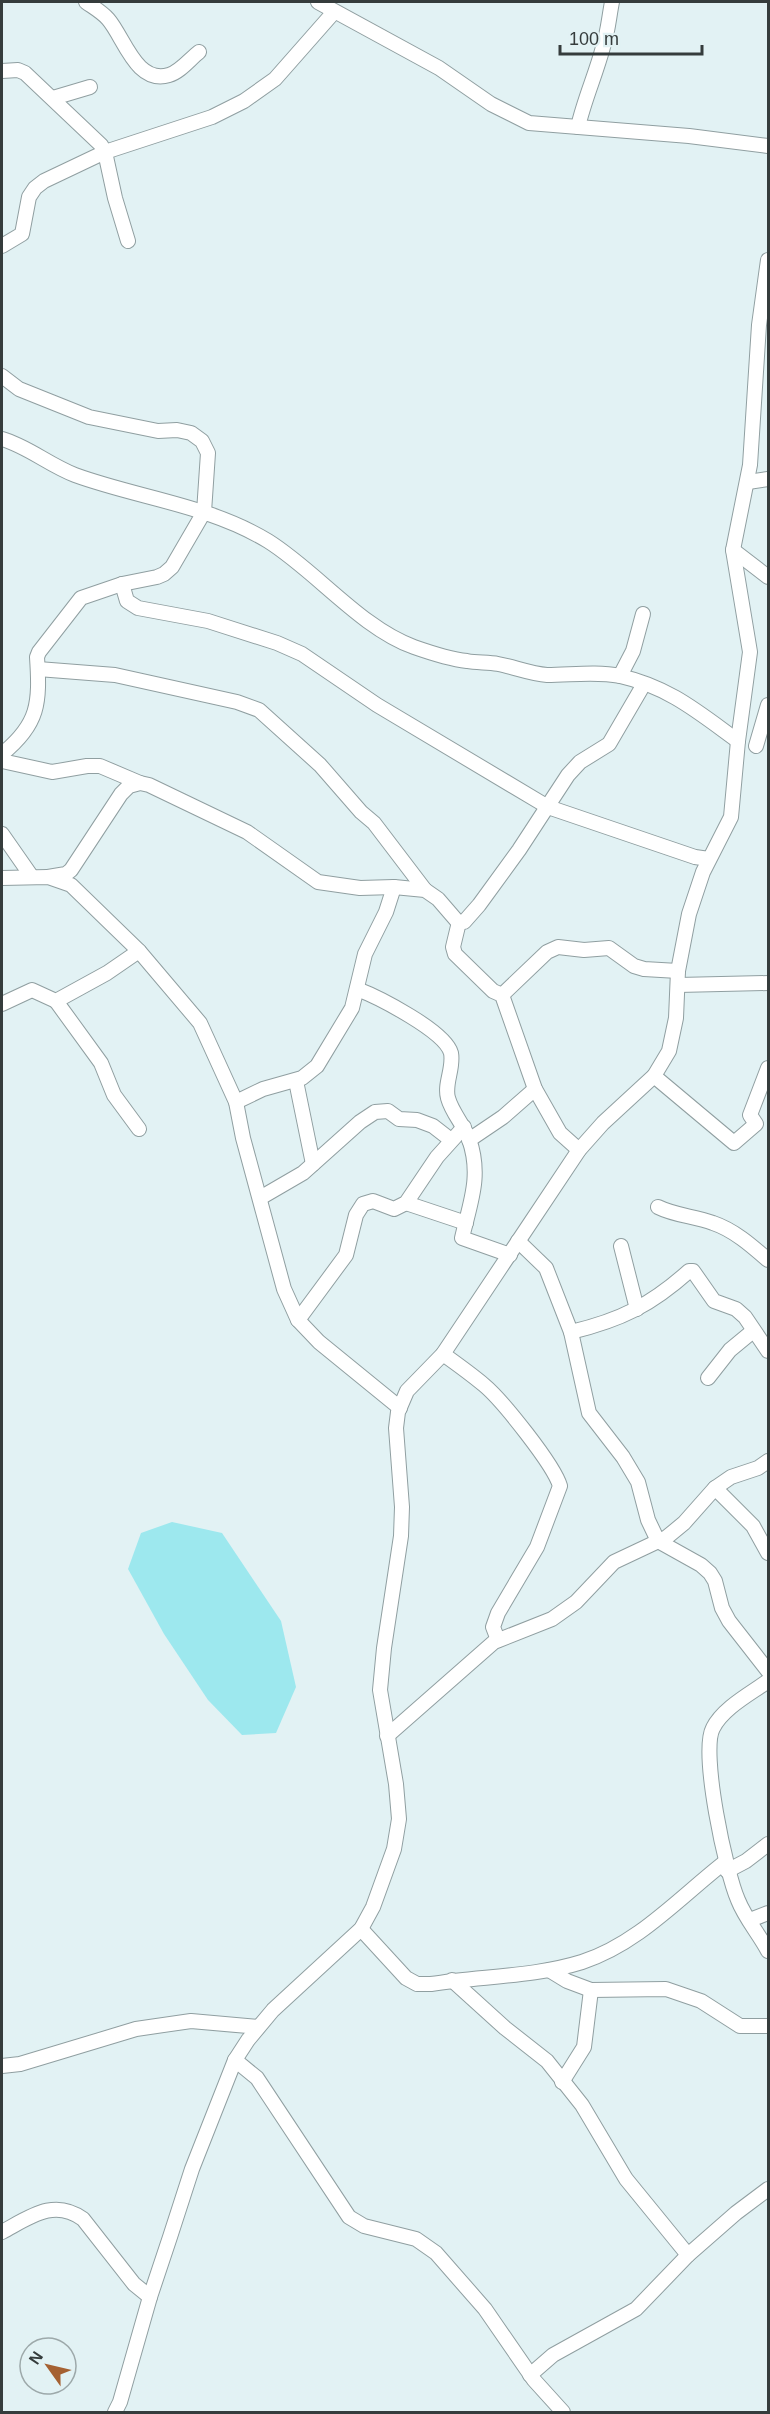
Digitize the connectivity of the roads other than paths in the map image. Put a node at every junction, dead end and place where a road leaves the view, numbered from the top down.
1 (86, 2) edge
2 (318, 2) edge
3 (612, 2) edge
4 (334, 12) junction
5 (198, 52) dead end
6 (2, 71) edge
7 (90, 87) dead end
8 (53, 98) junction
9 (578, 127) junction
10 (768, 146) edge
11 (105, 152) junction
12 (128, 241) dead end
13 (2, 246) edge
14 (768, 260) edge
15 (2, 376) edge
16 (2, 439) edge
17 (768, 479) edge
18 (748, 482) junction
19 (204, 512) junction
20 (733, 550) junction
21 (768, 577) edge
22 (122, 584) junction
23 (643, 614) dead end
24 (38, 669) junction
25 (620, 676) junction
26 (644, 684) junction
27 (768, 705) edge
28 (762, 744) edge
29 (738, 746) junction
30 (2, 754) edge
31 (2, 761) edge
32 (140, 783) junction
33 (548, 807) junction
34 (2, 834) edge
35 (710, 859) junction
36 (71, 870) junction
37 (32, 877) junction
38 (48, 877) junction
39 (2, 878) edge
40 (71, 885) junction
41 (394, 887) junction
42 (425, 890) junction
43 (459, 922) junction
44 (139, 951) junction
45 (678, 978) junction
46 (768, 983) edge
47 (357, 989) junction
48 (502, 995) junction
49 (56, 1000) junction
50 (2, 1004) edge
51 (768, 1068) edge
52 (654, 1076) junction
53 (296, 1081) junction
54 (535, 1089) junction
55 (236, 1102) junction
56 (139, 1129) dead end
57 (466, 1133) junction
58 (451, 1140) junction
59 (579, 1150) junction
60 (313, 1164) junction
61 (260, 1198) junction
62 (406, 1203) junction
63 (658, 1207) dead end
64 (466, 1224) junction
65 (518, 1241) junction
66 (621, 1246) dead end
67 (510, 1255) junction
68 (768, 1260) edge
69 (637, 1309) junction
70 (298, 1320) junction
71 (753, 1331) junction
72 (570, 1332) junction
73 (768, 1351) edge
74 (443, 1354) junction
75 (708, 1378) dead end
76 (400, 1408) junction
77 (768, 1461) edge
78 (715, 1488) junction
79 (658, 1541) junction
80 (768, 1553) edge
81 (498, 1640) junction
82 (768, 1671) edge
83 (768, 1681) edge
84 (387, 1736) junction
85 (768, 1844) edge
86 (726, 1866) junction
87 (768, 1913) edge
88 (750, 1920) junction
89 (361, 1929) junction
90 (768, 1951) edge
91 (549, 1970) junction
92 (452, 1980) junction
93 (591, 1990) junction
94 (768, 2026) edge
95 (258, 2027) junction
96 (235, 2060) junction
97 (2, 2066) edge
98 (562, 2082) junction
99 (768, 2189) edge
100 (2, 2232) edge
101 (688, 2255) junction
102 (150, 2297) junction
103 (530, 2375) junction
104 (115, 2412) edge
105 (563, 2412) edge

1 - 5 street
2 - 4 street
3 - 9 street
4 - 9 street
4 - 11 street
6 - 8 street
7 - 8 street
8 - 11 street
9 - 10 street
11 - 12 street
11 - 13 street
14 - 18 street
15 - 19 street
16 - 19 street
17 - 18 street
18 - 20 street
19 - 22 street
19 - 25 street
20 - 21 street
20 - 29 street
22 - 24 street
22 - 33 street
23 - 25 street
24 - 30 street
24 - 42 street
25 - 26 street
26 - 29 street
26 - 33 street
27 - 28 street
28 - 29 street
29 - 35 street
31 - 32 street
32 - 36 street
32 - 41 street
33 - 35 street
33 - 43 street
34 - 37 street
35 - 45 street
36 - 38 street
36 - 40 street
37 - 38 street
37 - 39 street
38 - 40 street
40 - 44 street
41 - 42 street
41 - 47 street
42 - 43 street
43 - 48 street
44 - 49 street
44 - 55 street
45 - 46 street
45 - 48 street
45 - 52 street
47 - 53 street
47 - 57 street
48 - 54 street
49 - 50 street
49 - 56 street
51 - 52 street
52 - 59 street
53 - 55 street
53 - 60 street
54 - 57 street
54 - 59 street
55 - 61 street
57 - 58 street
57 - 64 street
58 - 60 street
58 - 62 street
59 - 65 street
60 - 61 street
61 - 70 street
62 - 64 street
62 - 70 street
63 - 68 street
64 - 67 street
65 - 67 street
65 - 72 street
66 - 69 street
67 - 74 street
69 - 71 street
69 - 72 street
70 - 76 street
71 - 73 street
71 - 75 street
72 - 79 street
74 - 76 street
74 - 81 street
76 - 84 street
77 - 78 street
78 - 79 street
78 - 80 street
79 - 81 street
79 - 82 street
81 - 84 street
83 - 86 street
84 - 89 street
85 - 86 street
86 - 88 street
86 - 91 street
87 - 88 street
88 - 90 street
89 - 92 street
89 - 95 street
91 - 92 street
91 - 93 street
92 - 98 street
93 - 94 street
93 - 98 street
95 - 96 street
95 - 97 street
96 - 102 street
96 - 103 street
98 - 101 street
99 - 101 street
100 - 102 street
101 - 103 street
102 - 104 street
103 - 105 street

